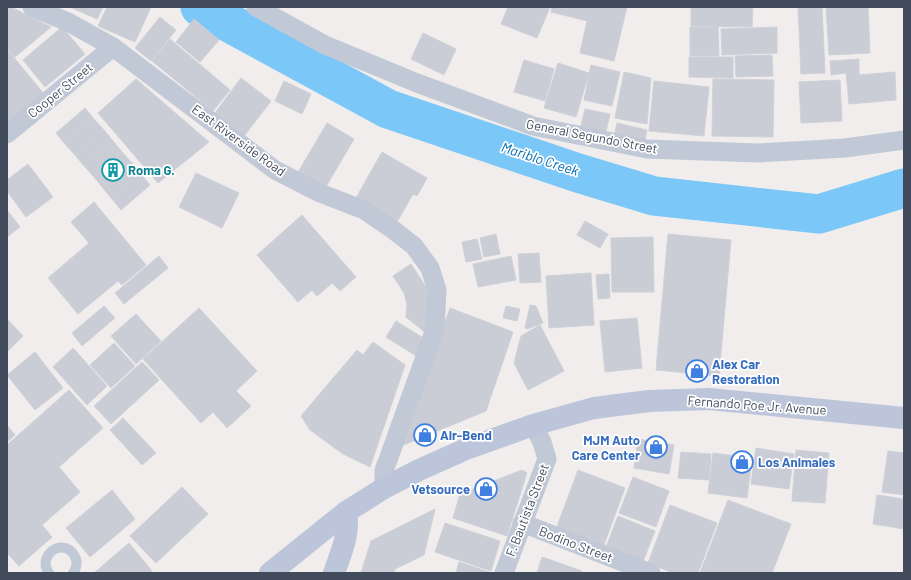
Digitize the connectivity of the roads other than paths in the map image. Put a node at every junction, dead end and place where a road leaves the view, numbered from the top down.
1 (32, 7) edge
2 (256, 7) edge
3 (113, 47) junction
4 (7, 134) edge
5 (904, 140) edge
6 (904, 418) edge
7 (532, 425) junction
8 (384, 488) junction
9 (346, 512) junction
10 (522, 524) junction
11 (49, 573) edge
12 (74, 573) edge
13 (270, 573) edge
14 (334, 573) edge
15 (504, 573) edge
16 (651, 573) edge

1 - 3 street, East Riverside Road
2 - 5 street, General Segundo Street
3 - 4 street, Cooper Street
3 - 8 street, East Riverside Road
6 - 7 main road, Fernando Poe Jr. Avenue
7 - 8 main road, Fernando Poe Jr. Avenue
7 - 10 street, F. Bautista Street
8 - 9 main road, Fernando Poe Jr. Avenue
9 - 13 main road, Fernando Poe Jr. Avenue
9 - 14 main road
10 - 15 street, F. Bautista Street
10 - 16 street, Bodino Street
11 - 12 lane

